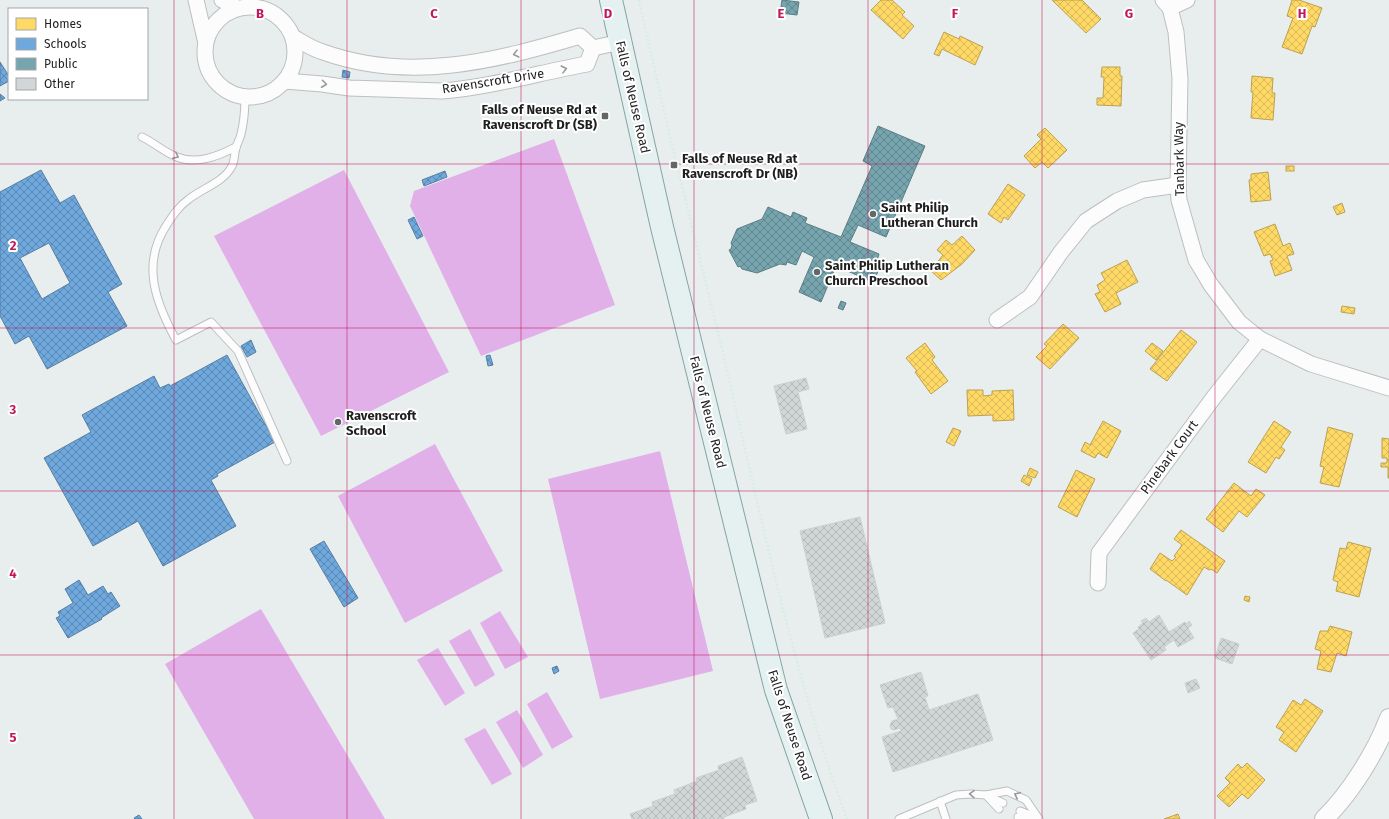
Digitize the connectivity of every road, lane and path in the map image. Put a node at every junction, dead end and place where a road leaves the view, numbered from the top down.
1 (196, 0) edge
2 (222, 0) edge
3 (611, 0) edge
4 (639, 0) edge
5 (1187, 0) edge
6 (1167, 4) edge
7 (237, 8) junction
8 (293, 37) junction
9 (205, 39) junction
10 (621, 42) junction
11 (593, 48) junction
12 (371, 64) junction
13 (286, 80) junction
14 (368, 88) junction
15 (245, 98) junction
16 (142, 137) dead end
17 (236, 147) junction
18 (1178, 185) junction
19 (997, 320) dead end
20 (1260, 339) junction
21 (1389, 388) edge
22 (287, 461) dead end
23 (1098, 583) dead end
24 (1389, 718) edge
25 (986, 795) junction
26 (940, 801) junction
27 (1001, 806) dead end
28 (1019, 814) dead end
29 (1329, 817) edge
30 (821, 819) edge
31 (847, 819) edge
32 (899, 819) edge
33 (946, 819) edge
34 (1039, 819) edge

1 - 9 street
2 - 7 street, Ravenscroft Drive
3 - 10 main road, Falls of Neuse Road
4 - 31 path
5 - 6 street, Tanbark Way
6 - 18 street, Tanbark Way
7 - 8 street, Ravenscroft Drive
7 - 9 street
8 - 12 street, Ravenscroft Drive
8 - 13 street
9 - 15 street
10 - 11 street
10 - 30 main road, Falls of Neuse Road
11 -> 12 street, Ravenscroft Drive
14 -> 11 street, Ravenscroft Drive
12 - 14 street
13 -> 14 street, Ravenscroft Drive
13 - 15 street
15 - 17 lane
16 -> 17 lane
17 - 22 lane
18 - 19 street
18 - 20 street, Tanbark Way
20 - 21 street, Tanbark Way
20 - 23 street, Pinebark Court
24 - 29 street
25 -> 26 lane
25 - 27 lane
34 -> 25 lane
26 - 32 lane
26 - 33 lane
28 - 34 lane

